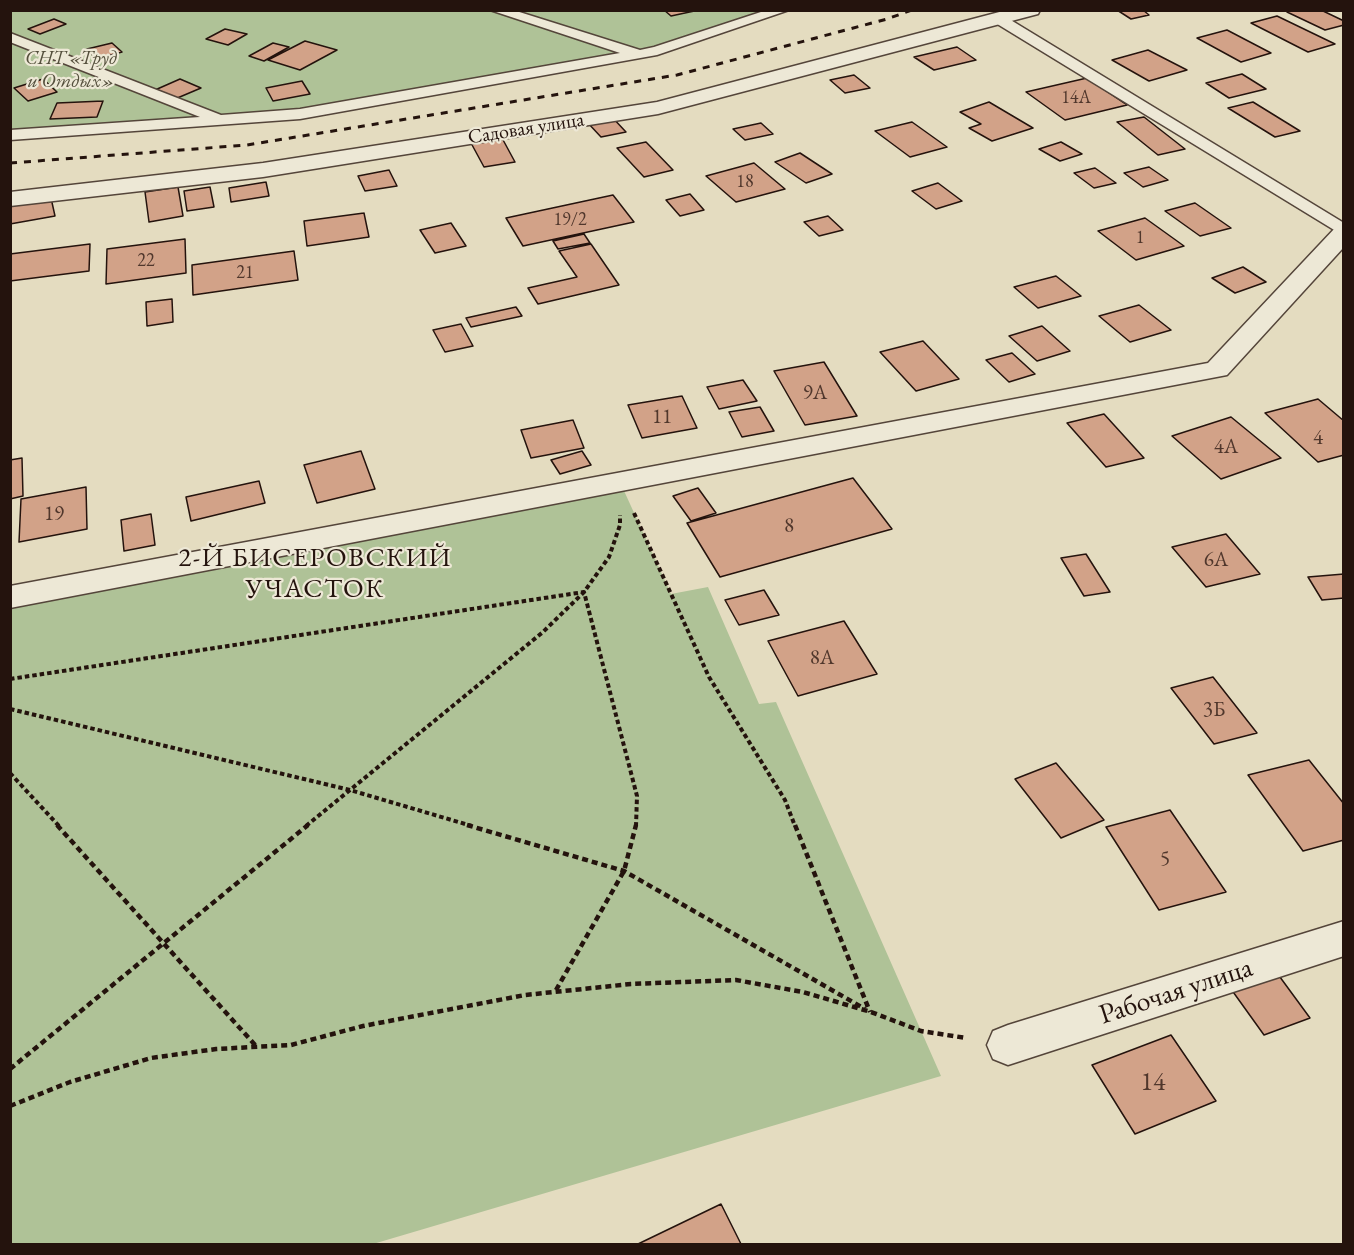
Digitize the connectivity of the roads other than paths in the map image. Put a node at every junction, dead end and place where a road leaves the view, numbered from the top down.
1 (497, 10) edge
2 (782, 10) edge
3 (1031, 10) edge
4 (1008, 15) edge
5 (10, 37) edge
6 (640, 54) junction
7 (222, 120) junction
8 (10, 135) edge
9 (10, 199) edge
10 (1344, 232) edge
11 (10, 597) edge
12 (1344, 938) edge
13 (1008, 1045) road end

1 - 6 lane
2 - 6 lane
3 - 4 street, Садовая улица
4 - 9 street, Садовая улица
4 - 10 lane
5 - 7 lane
6 - 7 lane
7 - 8 lane
10 - 11 street
12 - 13 street, Рабочая улица

